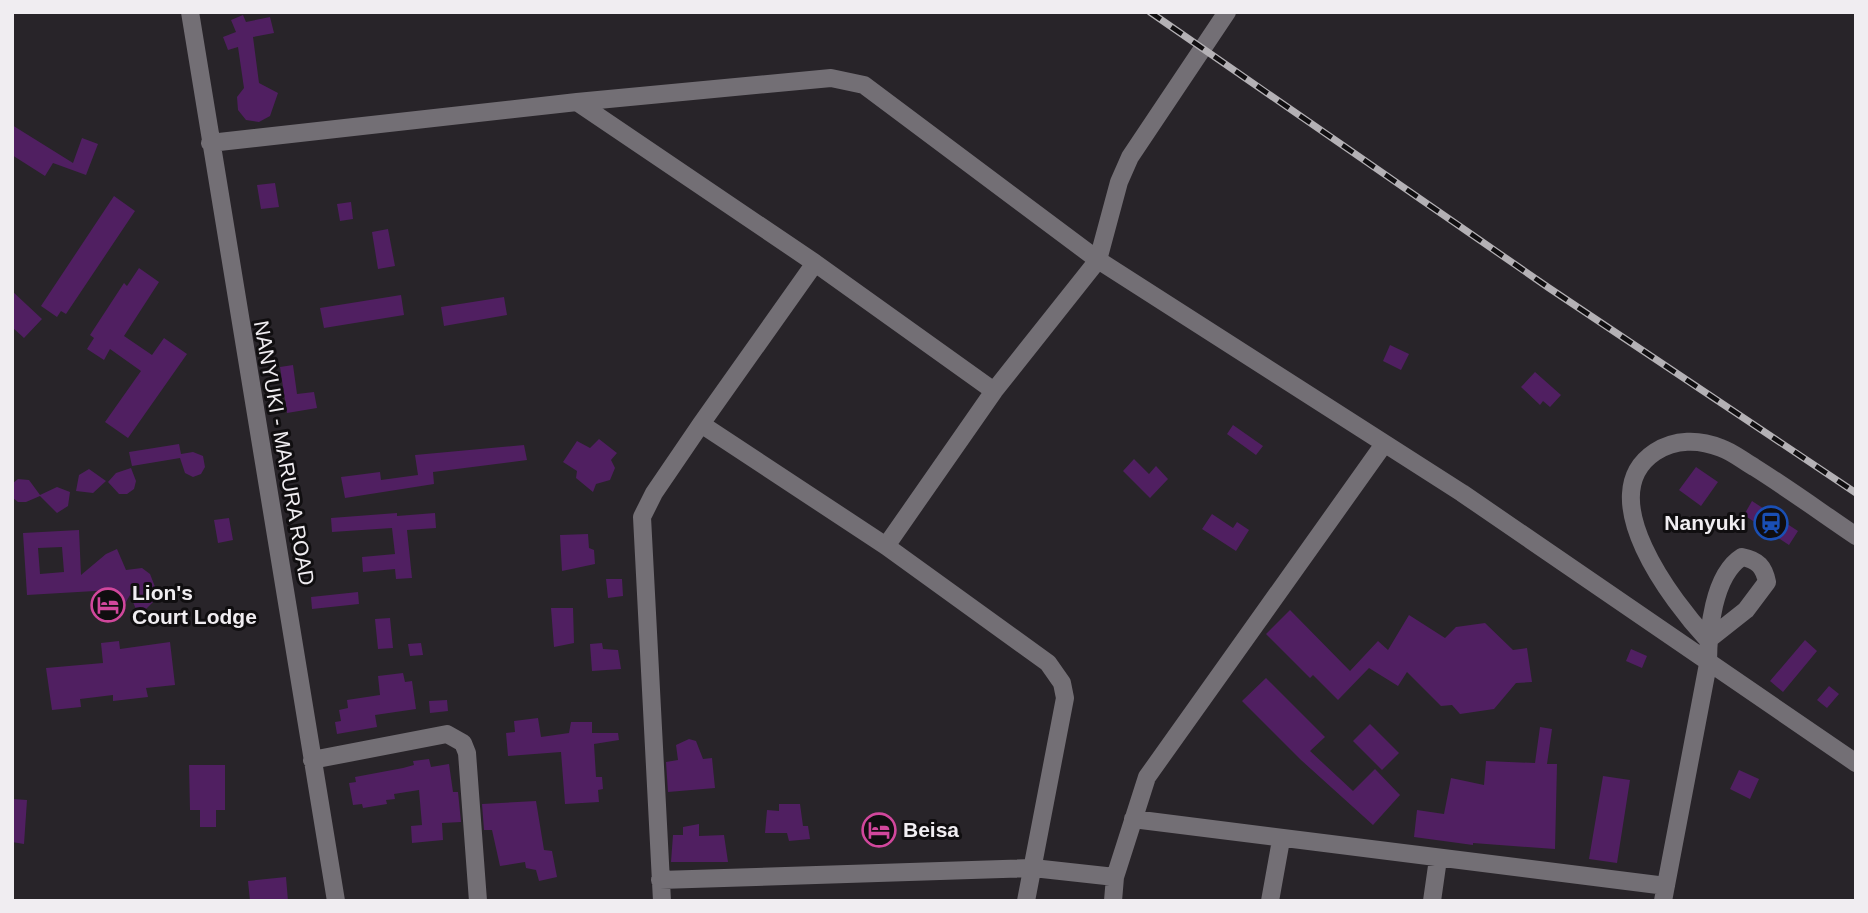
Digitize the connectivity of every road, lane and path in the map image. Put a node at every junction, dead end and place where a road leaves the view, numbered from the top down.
1 (190, 12) edge
2 (1227, 12) edge
3 (577, 102) junction
4 (210, 143) junction
5 (1098, 260) junction
6 (815, 263) junction
7 (995, 391) junction
8 (701, 424) junction
9 (1384, 444) junction
10 (1856, 536) edge
11 (886, 546) junction
12 (1707, 664) junction
13 (312, 760) junction
14 (1856, 763) edge
15 (1133, 819) junction
16 (1281, 839) junction
17 (1438, 859) junction
18 (1033, 868) junction
19 (1115, 877) junction
20 (660, 880) junction
21 (1665, 894) edge
22 (336, 901) edge
23 (478, 901) edge
24 (662, 901) edge
25 (1026, 901) edge
26 (1113, 901) edge
27 (1270, 901) edge
28 (1432, 901) edge

1 - 4 street, NANYUKI - MARURA ROAD
2 - 5 street
3 - 4 street
3 - 5 street
3 - 6 street
4 - 13 street, NANYUKI - MARURA ROAD
5 - 7 street
5 - 9 street
6 - 7 street
6 - 8 street
7 - 11 street
8 - 11 street
8 - 20 street
9 - 12 street
9 - 15 street
10 - 12 street
11 - 18 street
12 - 14 street
12 - 21 street
13 - 22 street, NANYUKI - MARURA ROAD
13 - 23 street
15 - 16 street
15 - 19 street
16 - 17 street
16 - 27 street
17 - 21 street
17 - 28 street
18 - 19 street
18 - 20 street
18 - 25 street
19 - 26 street
20 - 24 street

